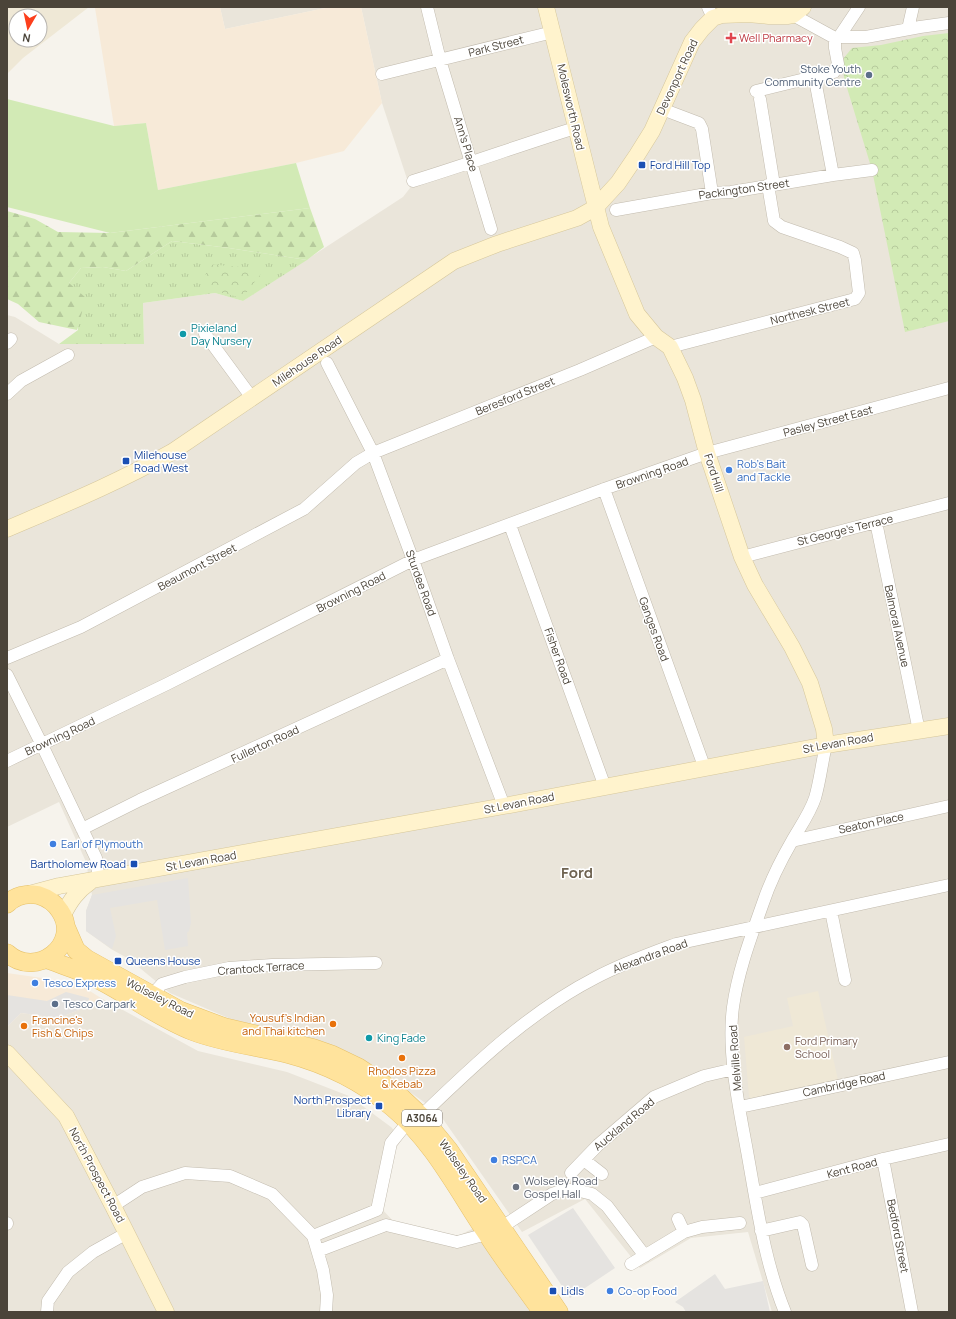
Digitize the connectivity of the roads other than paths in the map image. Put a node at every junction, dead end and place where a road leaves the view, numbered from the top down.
1 (427, 7) edge
2 (546, 7) edge
3 (859, 7) edge
4 (913, 7) edge
5 (798, 11) edge
6 (711, 13) edge
7 (949, 23) edge
8 (908, 29) junction
9 (553, 32) junction
10 (837, 37) junction
11 (440, 60) junction
12 (382, 74) dead end
13 (816, 86) dead end
14 (662, 109) junction
15 (575, 128) junction
16 (472, 163) junction
17 (872, 170) dead end
18 (833, 175) junction
19 (413, 181) dead end
20 (771, 185) junction
21 (712, 193) junction
22 (600, 202) junction
23 (616, 210) dead end
24 (492, 229) dead end
25 (205, 334) dead end
26 (656, 337) junction
27 (670, 347) junction
28 (68, 355) dead end
29 (327, 363) dead end
30 (949, 388) edge
31 (7, 394) edge
32 (252, 398) junction
33 (373, 453) junction
34 (707, 453) junction
35 (604, 489) junction
36 (949, 503) edge
37 (876, 522) junction
38 (510, 525) junction
39 (7, 528) edge
40 (742, 557) junction
41 (413, 560) junction
42 (7, 658) edge
43 (448, 659) junction
44 (7, 675) edge
45 (949, 726) edge
46 (919, 731) junction
47 (42, 745) junction
48 (826, 745) junction
49 (7, 761) edge
50 (705, 769) junction
51 (605, 787) junction
52 (504, 806) junction
53 (949, 806) edge
54 (82, 829) junction
55 (792, 840) junction
56 (95, 881) junction
57 (949, 886) edge
58 (29, 894) junction
59 (8, 903) edge
60 (831, 911) junction
61 (64, 921) junction
62 (754, 927) junction
63 (7, 953) edge
64 (47, 959) junction
65 (15, 963) edge
66 (376, 963) dead end
67 (846, 980) dead end
68 (152, 994) junction
69 (7, 1053) edge
70 (949, 1062) edge
71 (734, 1070) junction
72 (740, 1107) junction
73 (414, 1119) junction
74 (949, 1144) edge
75 (883, 1159) junction
76 (584, 1160) junction
77 (571, 1173) dead end
78 (602, 1174) dead end
79 (755, 1193) junction
80 (113, 1206) junction
81 (377, 1210) junction
82 (678, 1219) dead end
83 (740, 1223) dead end
84 (386, 1224) junction
85 (494, 1231) junction
86 (761, 1231) junction
87 (684, 1232) junction
88 (127, 1234) junction
89 (313, 1236) junction
90 (318, 1251) junction
91 (645, 1256) junction
92 (631, 1264) dead end
93 (812, 1265) dead end
94 (46, 1312) edge
95 (166, 1312) edge
96 (326, 1312) edge
97 (542, 1312) edge
98 (559, 1312) edge
99 (785, 1312) edge
100 (912, 1312) edge

1 - 11 street
2 - 9 street, Molesworth Road
3 - 10 street
4 - 8 street
5 - 6 street, Devonport Road
5 - 10 street
6 - 14 street, Devonport Road
7 - 8 street
8 - 10 street
9 - 11 street, Park Street
9 - 15 street, Molesworth Road
10 - 20 street
11 - 12 street, Park Street
11 - 16 street, Ann's Place
13 - 18 street
14 - 21 street
14 - 22 street, Devonport Road
15 - 16 street
15 - 22 street, Molesworth Road
16 - 19 street
16 - 24 street, Ann's Place
17 - 18 street, Packington Street
18 - 20 street, Packington Street
20 - 21 street, Packington Street
20 - 27 street, Northesk Street
21 - 23 street, Packington Street
22 - 26 street, Ford Hill
22 - 32 street, Milehouse Road
25 - 32 street
26 - 27 street, Ford Hill
26 - 33 street, Beresford Street
27 - 34 street, Ford Hill
28 - 31 street
29 - 33 street, Sturdee Road
30 - 34 street, Pasley Street East
32 - 39 street, Milehouse Road
33 - 41 street, Sturdee Road
33 - 42 street, Beaumont Street
34 - 35 street, Browning Road
34 - 40 street, Ford Hill
35 - 38 street, Browning Road
35 - 50 street, Ganges Road
36 - 37 street, St George's Terrace
37 - 40 street, St George's Terrace
37 - 46 street, Balmoral Avenue
38 - 41 street, Browning Road
38 - 51 street, Fisher Road
40 - 48 street, Ford Hill
41 - 43 street, Sturdee Road
41 - 47 street, Browning Road
43 - 52 street, Sturdee Road
43 - 54 street, Fullerton Road
44 - 47 street
45 - 46 street, St Levan Road
46 - 48 street, St Levan Road
47 - 49 street, Browning Road
47 - 54 street
48 - 50 street, St Levan Road
48 - 55 street, Melville Road
50 - 51 street, St Levan Road
51 - 52 street, St Levan Road
52 - 56 street, St Levan Road
53 - 55 street, Seaton Place
54 - 56 street
55 - 62 street, Melville Road
56 - 58 street, St Levan Road
56 - 61 street
57 - 60 street, Alexandra Road
58 - 59 main road
58 - 61 main road, Wolseley Road
60 - 62 street, Alexandra Road
60 - 67 street
61 - 64 main road
61 - 68 main road, Wolseley Road / A3064
62 - 71 street, Melville Road
62 - 73 street, Alexandra Road
63 - 65 main road
64 - 65 main road
64 - 73 main road, Wolseley Road / A3064
66 - 68 street, Crantock Terrace
68 - 73 main road, Wolseley Road / A3064
69 - 80 street, North Prospect Road
70 - 72 street, Cambridge Road
71 - 72 street, Melville Road
71 - 76 street, Auckland Road
72 - 79 street, Melville Road
73 - 81 street, Alexandra Road
73 - 85 main road, Wolseley Road / A3064
74 - 75 street, Kent Road
75 - 79 street, Kent Road
75 - 100 street, Bedford Street
76 - 77 street, Auckland Road
76 - 78 street, Auckland Road
79 - 86 street, Melville Road
80 - 88 street, North Prospect Road
80 - 89 street
81 - 84 street
81 - 89 street
82 - 87 street
83 - 87 street
84 - 85 street
84 - 90 street
85 - 91 street
85 - 97 main road, Wolseley Road / A3064
85 - 98 main road, Wolseley Road / A3064
86 - 93 street
86 - 99 street, Melville Road
87 - 91 street
88 - 94 street
88 - 95 street, North Prospect Road
89 - 90 street
90 - 96 street
91 - 92 street

